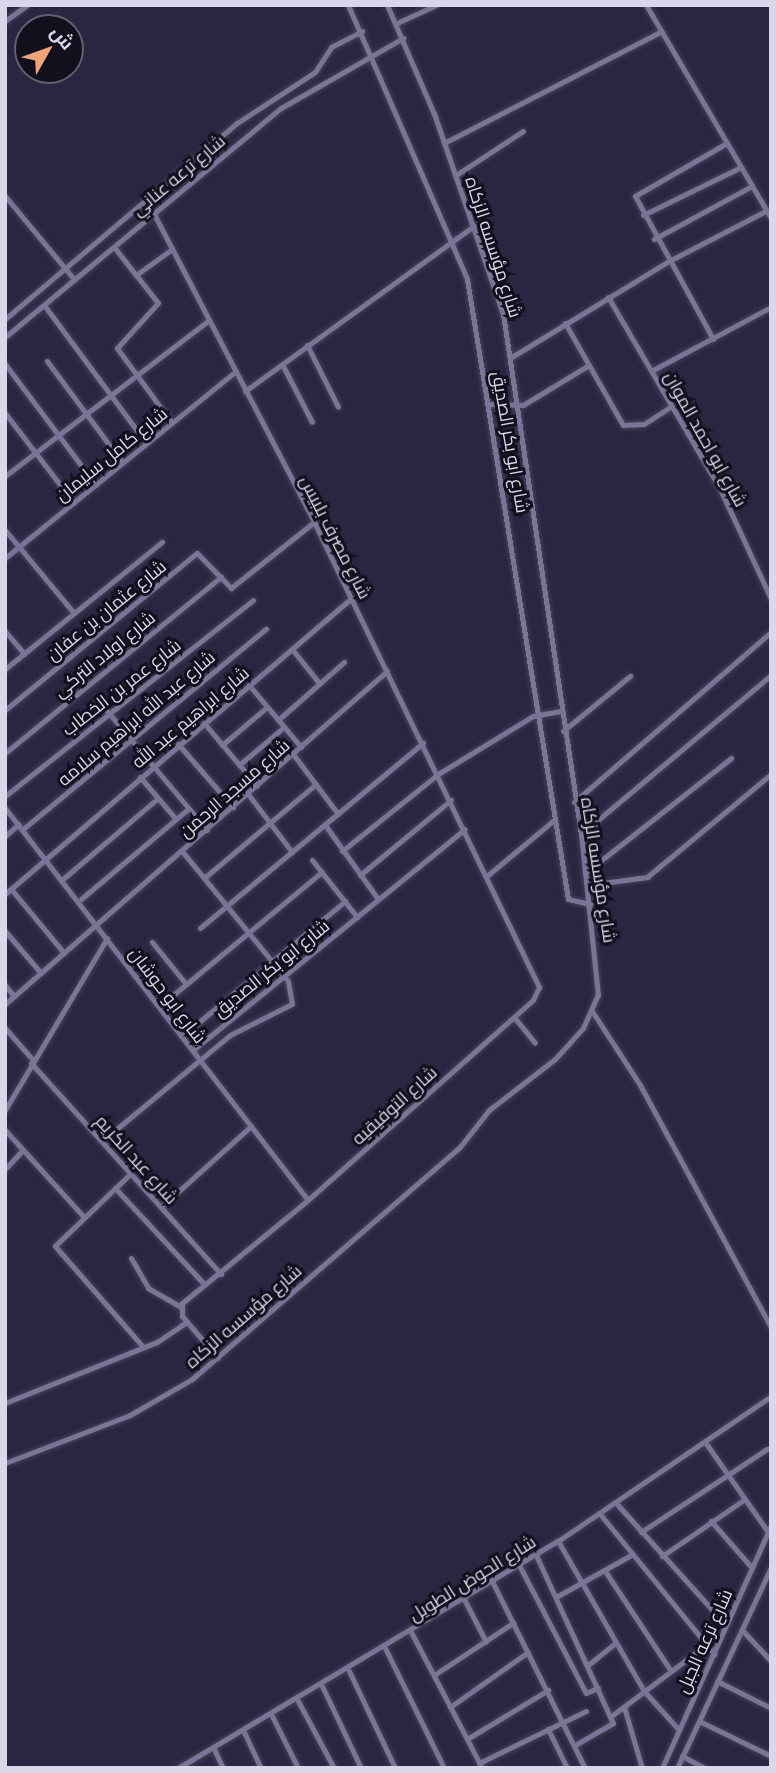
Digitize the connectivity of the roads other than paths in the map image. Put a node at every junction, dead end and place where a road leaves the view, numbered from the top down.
1 (27, 5) edge
2 (348, 5) edge
3 (387, 5) edge
4 (436, 5) edge
5 (646, 5) edge
6 (5, 21) edge
7 (397, 23) junction
8 (362, 31) junction
9 (660, 32) junction
10 (403, 38) junction
11 (373, 55) junction
12 (523, 131) dead end
13 (444, 143) junction
14 (725, 144) junction
15 (739, 168) junction
16 (456, 175) junction
17 (750, 187) junction
18 (5, 196) edge
19 (766, 211) junction
20 (154, 214) junction
21 (643, 215) junction
22 (771, 218) edge
23 (474, 226) junction
24 (451, 237) junction
25 (654, 239) junction
26 (114, 247) junction
27 (172, 249) junction
28 (667, 262) junction
29 (66, 270) junction
30 (136, 275) junction
31 (74, 279) junction
32 (608, 297) junction
33 (44, 305) junction
34 (771, 307) edge
35 (5, 318) edge
36 (209, 320) junction
37 (565, 323) junction
38 (5, 337) edge
39 (713, 339) junction
40 (307, 345) junction
41 (510, 358) junction
42 (47, 361) dead end
43 (5, 364) edge
44 (282, 364) junction
45 (589, 365) junction
46 (653, 370) junction
47 (236, 371) junction
48 (12, 373) junction
49 (137, 378) junction
50 (5, 379) edge
51 (246, 391) junction
52 (111, 398) junction
53 (491, 404) junction
54 (517, 405) junction
55 (672, 406) junction
56 (338, 407) dead end
57 (5, 413) edge
58 (88, 416) junction
59 (312, 422) dead end
60 (172, 423) junction
61 (60, 437) junction
62 (146, 443) junction
63 (35, 452) junction
64 (122, 462) junction
65 (5, 476) edge
66 (96, 485) junction
67 (74, 503) junction
68 (314, 522) junction
69 (5, 530) edge
70 (162, 542) dead end
71 (19, 547) junction
72 (5, 558) edge
73 (220, 577) junction
74 (351, 599) junction
75 (771, 599) edge
76 (253, 600) dead end
77 (74, 613) junction
78 (266, 629) dead end
79 (5, 631) edge
80 (771, 632) edge
81 (292, 649) junction
82 (24, 654) junction
83 (344, 662) dead end
84 (5, 669) edge
85 (387, 670) junction
86 (771, 674) edge
87 (629, 676) dead end
88 (320, 683) junction
89 (249, 685) junction
90 (97, 699) dead end
91 (267, 707) junction
92 (5, 710) edge
93 (560, 711) junction
94 (109, 714) junction
95 (533, 716) junction
96 (278, 720) junction
97 (204, 723) junction
98 (284, 727) junction
99 (563, 731) junction
100 (131, 740) junction
101 (423, 743) junction
102 (178, 744) junction
103 (222, 745) junction
104 (301, 747) junction
105 (5, 754) edge
106 (293, 754) junction
107 (731, 758) dead end
108 (239, 765) junction
109 (153, 766) junction
110 (438, 774) junction
111 (771, 774) edge
112 (140, 777) junction
113 (316, 784) junction
114 (257, 786) junction
115 (248, 794) junction
116 (5, 796) edge
117 (158, 798) junction
118 (451, 800) junction
119 (574, 802) junction
120 (233, 807) junction
121 (5, 808) edge
122 (188, 808) junction
123 (338, 814) junction
124 (176, 819) junction
125 (554, 820) junction
126 (270, 823) junction
127 (325, 825) junction
128 (21, 827) junction
129 (465, 829) junction
130 (206, 830) junction
131 (581, 834) junction
132 (5, 836) edge
133 (182, 851) junction
134 (342, 851) junction
135 (292, 852) junction
136 (47, 857) junction
137 (312, 860) dead end
138 (322, 872) junction
139 (585, 873) junction
140 (360, 875) junction
141 (488, 875) junction
142 (64, 878) junction
143 (204, 878) junction
144 (587, 885) junction
145 (11, 888) junction
146 (5, 894) edge
147 (81, 899) junction
148 (378, 900) junction
149 (345, 901) junction
150 (589, 901) junction
151 (227, 906) junction
152 (357, 917) junction
153 (98, 924) junction
154 (200, 928) dead end
155 (5, 931) edge
156 (249, 932) junction
157 (107, 938) junction
158 (152, 942) dead end
159 (64, 953) junction
160 (272, 962) junction
161 (41, 973) junction
162 (284, 976) junction
163 (186, 984) junction
164 (5, 985) edge
165 (14, 996) junction
166 (167, 1000) dead end
167 (5, 1004) edge
168 (593, 1011) junction
169 (514, 1017) junction
170 (5, 1028) edge
171 (182, 1036) junction
172 (535, 1043) dead end
173 (193, 1050) junction
174 (200, 1059) junction
175 (32, 1061) junction
176 (5, 1095) edge
177 (10, 1101) junction
178 (5, 1110) edge
179 (251, 1126) junction
180 (5, 1130) edge
181 (103, 1141) junction
182 (23, 1150) junction
183 (5, 1169) edge
184 (131, 1173) junction
185 (115, 1188) junction
186 (308, 1200) junction
187 (162, 1207) junction
188 (84, 1217) junction
189 (131, 1258) dead end
190 (221, 1274) junction
191 (205, 1286) junction
192 (181, 1307) junction
193 (187, 1322) junction
194 (771, 1326) edge
195 (143, 1347) junction
196 (218, 1358) junction
197 (771, 1396) edge
198 (5, 1403) edge
199 (705, 1442) junction
200 (767, 1449) dead end
201 (5, 1463) edge
202 (726, 1476) junction
203 (743, 1501) junction
204 (617, 1503) junction
205 (600, 1514) junction
206 (711, 1521) junction
207 (771, 1525) edge
208 (641, 1532) junction
209 (768, 1532) junction
210 (558, 1541) junction
211 (536, 1555) junction
212 (631, 1555) junction
213 (662, 1556) junction
214 (519, 1565) junction
215 (771, 1567) edge
216 (752, 1568) junction
217 (606, 1571) junction
218 (492, 1581) junction
219 (583, 1584) junction
220 (556, 1597) junction
221 (464, 1599) junction
222 (513, 1623) junction
223 (726, 1628) junction
224 (742, 1630) junction
225 (411, 1632) junction
226 (738, 1636) junction
227 (486, 1642) junction
228 (615, 1643) junction
229 (706, 1645) junction
230 (385, 1648) junction
231 (528, 1653) junction
232 (714, 1654) junction
233 (771, 1661) edge
234 (588, 1665) junction
235 (349, 1671) junction
236 (671, 1671) junction
237 (434, 1675) junction
238 (717, 1681) junction
239 (322, 1686) junction
240 (598, 1688) junction
241 (548, 1690) junction
242 (644, 1691) junction
243 (298, 1701) junction
244 (450, 1707) junction
245 (624, 1707) junction
246 (771, 1708) edge
247 (586, 1711) dead end
248 (272, 1716) junction
249 (610, 1717) junction
250 (565, 1721) junction
251 (699, 1721) junction
252 (548, 1730) junction
253 (679, 1730) junction
254 (244, 1732) junction
255 (467, 1739) junction
256 (575, 1745) junction
257 (214, 1749) junction
258 (682, 1756) junction
259 (771, 1756) edge
260 (481, 1765) edge
261 (178, 1768) edge
262 (223, 1768) edge
263 (261, 1768) edge
264 (298, 1768) edge
265 (334, 1768) edge
266 (361, 1768) edge
267 (395, 1768) edge
268 (444, 1768) edge
269 (566, 1768) edge
270 (584, 1768) edge
271 (642, 1768) edge
272 (662, 1768) edge
273 (677, 1768) edge
274 (705, 1768) edge

1 - 6 street
2 - 8 street, شارع ابو بكر الصديق
3 - 7 street, شارع مؤسسه الزكاه
4 - 7 street
5 - 9 street
7 - 10 street, شارع مؤسسه الزكاه
8 - 11 street, شارع ابو بكر الصديق
8 - 29 street, شارع ترعه عناني
9 - 13 street
9 - 14 street
10 - 11 street, شارع ترعه عناني
10 - 13 street, شارع مؤسسه الزكاه
11 - 20 street, شارع ترعه عناني
11 - 24 street, شارع ابو بكر الصديق
12 - 16 street
13 - 16 street, شارع مؤسسه الزكاه
14 - 15 street
14 - 21 street
15 - 17 street
15 - 21 street
16 - 23 street, شارع مؤسسه الزكاه
17 - 19 street
17 - 25 street
18 - 29 street
19 - 22 street
19 - 28 street
20 - 26 street, شارع ترعه عناني
20 - 27 street, شارع مصرف بلبيس
21 - 25 street
23 - 24 street
23 - 41 street, شارع مؤسسه الزكاه
24 - 40 street
24 - 53 street, شارع ابو بكر الصديق
25 - 28 street
26 - 30 street
26 - 31 street, شارع ترعه عناني
27 - 30 street
27 - 36 street, شارع مصرف بلبيس
28 - 32 street
28 - 39 street
29 - 31 street
29 - 35 street, شارع ترعه عناني
30 - 49 street
31 - 33 street, شارع ترعه عناني
32 - 37 street
32 - 46 street, شارع ابو احمد الموان
33 - 38 street, شارع ترعه عناني
33 - 52 street
34 - 39 street
36 - 47 street, شارع مصرف بلبيس
36 - 49 street
37 - 41 street
37 - 45 street
39 - 46 street
40 - 44 street
40 - 56 street
41 - 54 street, شارع مؤسسه الزكاه
42 - 58 street
43 - 48 street
44 - 51 street
44 - 59 street
45 - 54 street
45 - 55 street
46 - 55 street, شارع ابو احمد الموان
47 - 51 street, شارع مصرف بلبيس
47 - 60 street, شارع كامل سليمان
48 - 50 street
48 - 61 street
49 - 52 street
49 - 60 street
51 - 68 street, شارع مصرف بلبيس
52 - 58 street
52 - 62 street
53 - 54 street
53 - 95 street, شارع ابو بكر الصديق
54 - 93 street, شارع مؤسسه الزكاه
55 - 75 street, شارع ابو احمد الموان
57 - 63 street
58 - 61 street
58 - 64 street
60 - 62 street, شارع كامل سليمان
61 - 63 street
61 - 66 street
62 - 64 street, شارع كامل سليمان
63 - 65 street
63 - 67 street
64 - 66 street, شارع كامل سليمان
66 - 67 street, شارع كامل سليمان
67 - 71 street, شارع كامل سليمان
68 - 73 street
68 - 74 street, شارع مصرف بلبيس
69 - 71 street
70 - 77 street
71 - 72 street, شارع كامل سليمان
71 - 77 street
73 - 92 street, شارع عثمان بن عفان
73 - 105 street, شارع اولاد التركي
74 - 81 street, شارع ابراهيم عبد الله
74 - 85 street, شارع مصرف بلبيس
76 - 94 street, شارع عمر بن الخطاب
77 - 82 street
78 - 100 street, شارع عبد الله ابراهيم سلامه
79 - 82 street
80 - 119 street
81 - 88 street
81 - 89 street, شارع ابراهيم عبد الله
82 - 84 street
83 - 88 street
85 - 101 street, شارع مصرف بلبيس
85 - 104 street, شارع مسجد الرحمن
86 - 131 street
87 - 99 street
88 - 96 street
89 - 91 street
89 - 97 street, شارع ابراهيم عبد الله
90 - 94 street
91 - 96 street
91 - 103 street
93 - 95 street
93 - 99 street, شارع مؤسسه الزكاه
94 - 100 street
94 - 116 street, شارع عمر بن الخطاب
95 - 110 street
95 - 125 street, شارع ابو بكر الصديق
96 - 98 street
97 - 102 street, شارع ابراهيم عبد الله
97 - 103 street
98 - 104 street
98 - 108 street
99 - 119 street, شارع مؤسسه الزكاه
100 - 109 street
100 - 128 street, شارع عبد الله ابراهيم سلامه
101 - 110 street, شارع مصرف بلبيس
101 - 123 street
102 - 109 street, شارع ابراهيم عبد الله
102 - 120 street
103 - 108 street
104 - 106 street, شارع مسجد الرحمن
106 - 113 street
106 - 114 street, شارع مسجد الرحمن
107 - 139 street
108 - 114 street
109 - 112 street, شارع ابراهيم عبد الله
109 - 122 street
110 - 118 street, شارع مصرف بلبيس
110 - 134 street
111 - 144 street
112 - 117 street
112 - 136 street, شارع ابراهيم عبد الله
113 - 123 street
113 - 126 street
114 - 115 street, شارع مسجد الرحمن
115 - 120 street, شارع مسجد الرحمن
115 - 126 street
117 - 124 street
117 - 142 street
118 - 129 street, شارع مصرف بلبيس
118 - 140 street
119 - 131 street, شارع مؤسسه الزكاه
120 - 130 street, شارع مسجد الرحمن
121 - 128 street, شارع ابو حوشان
122 - 124 street
122 - 130 street
123 - 127 street
124 - 147 street
125 - 141 street
125 - 150 street, شارع ابو بكر الصديق
126 - 135 street
126 - 143 street
127 - 134 street
127 - 135 street
128 - 132 street, شارع عبد الله ابراهيم سلامه
128 - 136 street, شارع ابو حوشان
129 - 141 street, شارع مصرف بلبيس
129 - 148 street, شارع ابو بكر الصديق
130 - 133 street, شارع مسجد الرحمن
131 - 139 street, شارع مؤسسه الزكاه
133 - 143 street
133 - 153 street, شارع مسجد الرحمن
134 - 140 street
135 - 151 street
136 - 142 street, شارع ابو حوشان
136 - 145 street, شارع ابراهيم عبد الله
137 - 138 street
138 - 149 street
138 - 156 street
139 - 144 street, شارع مؤسسه الزكاه
140 - 148 street
141 - 169 street, شارع التوفيقيه
142 - 147 street, شارع ابو حوشان
143 - 151 street
144 - 150 street, شارع مؤسسه الزكاه
145 - 146 street, شارع ابراهيم عبد الله
145 - 159 street
147 - 153 street, شارع ابو حوشان
148 - 152 street, شارع ابو بكر الصديق
149 - 152 street
149 - 160 street
150 - 168 street, شارع مؤسسه الزكاه
151 - 154 street
151 - 156 street
152 - 162 street, شارع ابو بكر الصديق
153 - 157 street, شارع ابو حوشان
153 - 159 street, شارع مسجد الرحمن
155 - 161 street
156 - 160 street
156 - 163 street
157 - 171 street, شارع ابو حوشان
157 - 175 street
158 - 163 street
159 - 161 street, شارع مسجد الرحمن
160 - 162 street
160 - 171 street
161 - 165 street, شارع مسجد الرحمن
162 - 173 street, شارع ابو بكر الصديق
162 - 174 street
163 - 166 street
164 - 165 street
165 - 167 street, شارع مسجد الرحمن
168 - 194 street
168 - 196 street, شارع مؤسسه الزكاه
169 - 172 street
169 - 186 street, شارع التوفيقيه
170 - 175 street, شارع عبد الكريم
171 - 173 street, شارع ابو حوشان
173 - 174 street, شارع ابو حوشان
174 - 179 street, شارع ابو حوشان
174 - 181 street
175 - 177 street
175 - 181 street, شارع عبد الكريم
176 - 177 street
177 - 178 street
179 - 186 street, شارع ابو حوشان
179 - 187 street
180 - 182 street
181 - 184 street, شارع عبد الكريم
182 - 183 street
182 - 188 street
184 - 185 street
184 - 187 street, شارع عبد الكريم
185 - 188 street
185 - 191 street
186 - 190 street, شارع التوفيقيه
187 - 190 street, شارع عبد الكريم
188 - 195 street
189 - 192 street
190 - 191 street, شارع التوفيقيه
191 - 192 street, شارع التوفيقيه
192 - 193 street
193 - 195 street
193 - 196 street
195 - 198 street
196 - 201 street, شارع مؤسسه الزكاه
197 - 199 street, شارع الحوض الطويل
199 - 202 street
199 - 204 street, شارع الحوض الطويل
200 - 202 street
202 - 203 street
202 - 208 street
203 - 206 street
203 - 209 street
204 - 205 street, شارع الحوض الطويل
204 - 208 street
205 - 210 street, شارع الحوض الطويل
205 - 212 street
206 - 213 street
206 - 216 street
207 - 209 street, شارع ترعه الجبل
208 - 213 street
209 - 216 street, شارع ترعه الجبل
210 - 211 street, شارع الحوض الطويل
210 - 219 street
211 - 214 street, شارع الحوض الطويل
211 - 220 street
212 - 217 street
212 - 229 street
213 - 223 street
214 - 218 street, شارع الحوض الطويل
214 - 240 street
215 - 224 street, شارع ترعه الجبل
216 - 223 street, شارع ترعه الجبل
217 - 219 street
217 - 236 street
218 - 221 street, شارع الحوض الطويل
218 - 222 street
219 - 220 street
219 - 228 street
220 - 234 street
221 - 225 street, شارع الحوض الطويل
221 - 227 street
222 - 227 street
222 - 231 street
223 - 226 street
223 - 232 street, شارع ترعه الجبل
224 - 226 street, شارع ترعه الجبل
224 - 233 street
225 - 230 street, شارع الحوض الطويل
225 - 237 street
226 - 238 street, شارع ترعه الجبل
227 - 237 street
228 - 234 street
228 - 242 street
229 - 232 street
229 - 236 street
230 - 235 street, شارع الحوض الطويل
230 - 268 street
231 - 241 street
231 - 244 street
232 - 253 street, شارع ترعه الجبل
234 - 240 street
235 - 239 street, شارع الحوض الطويل
235 - 267 street
236 - 242 street
237 - 244 street
238 - 246 street
238 - 251 street, شارع ترعه الجبل
239 - 243 street, شارع الحوض الطويل
239 - 266 street
240 - 249 street
241 - 250 street
241 - 255 street
242 - 245 street
242 - 253 street
243 - 248 street, شارع الحوض الطويل
243 - 265 street
244 - 255 street
245 - 249 street
245 - 271 street
247 - 250 street
248 - 254 street, شارع الحوض الطويل
248 - 264 street
249 - 256 street
250 - 252 street
250 - 256 street
251 - 258 street, شارع ترعه الجبل
251 - 259 street
252 - 260 street
252 - 269 street
253 - 272 street, شارع ترعه الجبل
254 - 257 street, شارع الحوض الطويل
254 - 263 street
255 - 260 street
256 - 270 street
257 - 261 street, شارع الحوض الطويل
257 - 262 street
258 - 273 street, شارع ترعه الجبل
258 - 274 street

